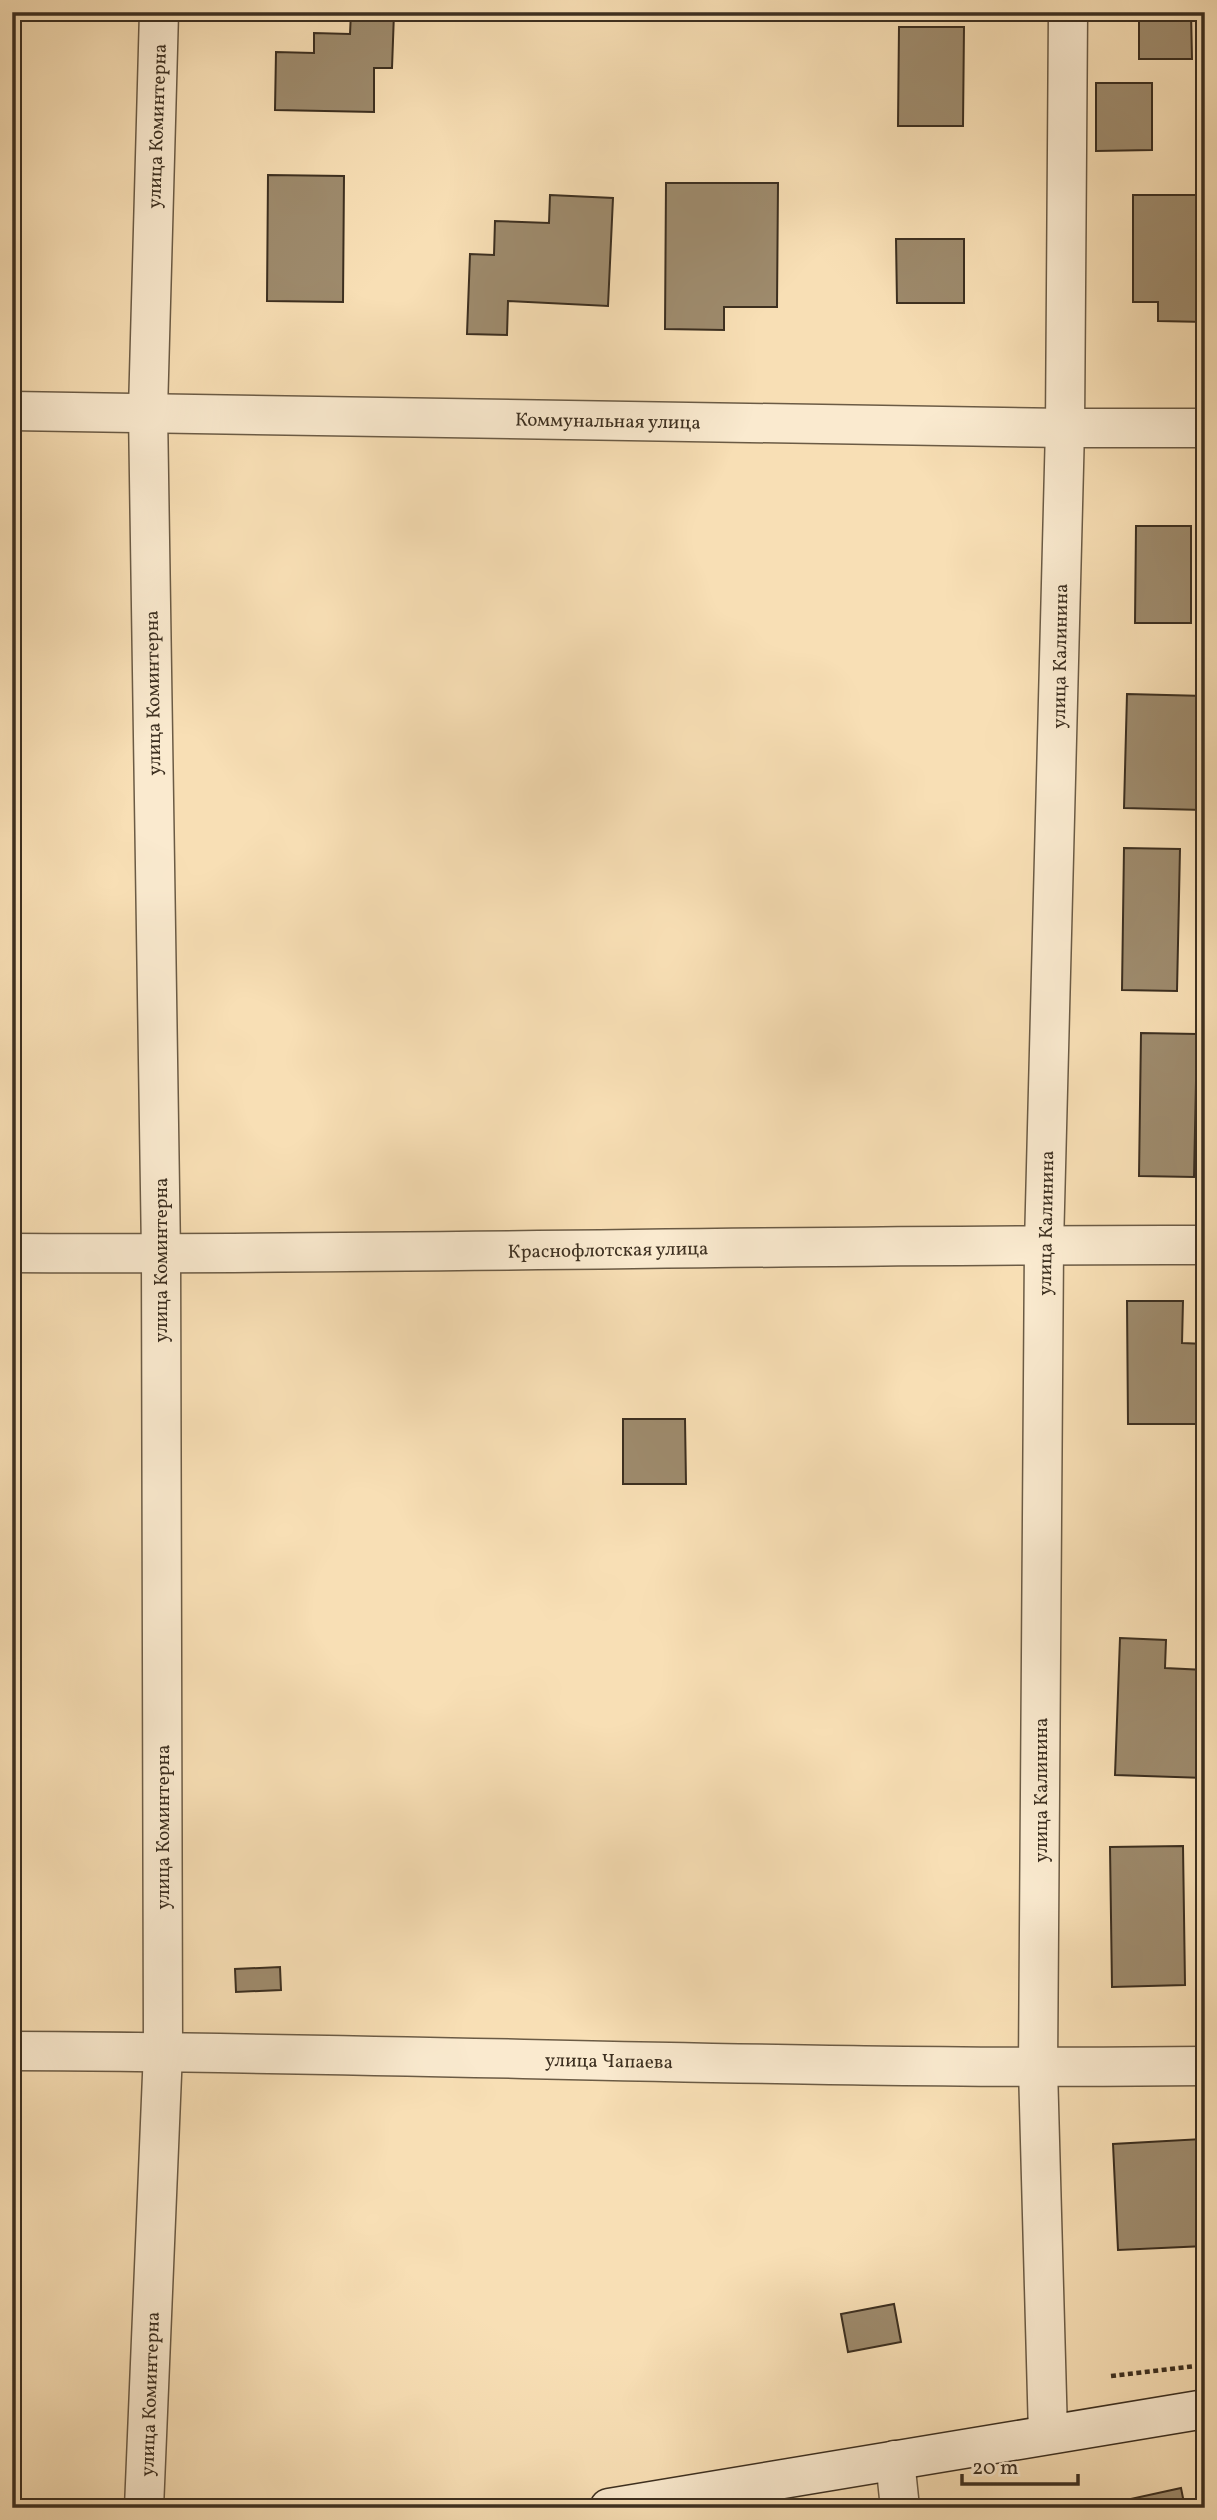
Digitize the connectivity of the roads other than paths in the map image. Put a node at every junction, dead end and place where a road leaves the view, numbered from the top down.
1 (159, 12) edge
2 (1068, 12) edge
3 (12, 411) edge
4 (148, 411) junction
5 (1065, 428) junction
6 (1205, 428) edge
7 (1044, 1245) junction
8 (1205, 1245) edge
9 (12, 1253) edge
10 (161, 1254) junction
11 (12, 2051) edge
12 (163, 2051) junction
13 (1205, 2066) edge
14 (1038, 2068) junction
15 (1205, 2409) edge
16 (1048, 2434) junction
17 (895, 2460) junction
18 (144, 2508) edge
19 (609, 2508) edge
20 (901, 2508) edge

1 - 4 street, улица Коминтерна
2 - 5 street, улица Калинина
3 - 4 street, Коммунальная улица
4 - 5 street, Коммунальная улица
4 - 10 street, улица Коминтерна
5 - 6 street, Коммунальная улица
5 - 7 street, улица Калинина
7 - 8 street, Краснофлотская улица
7 - 10 street, Краснофлотская улица
7 - 14 street, улица Калинина
9 - 10 street, Краснофлотская улица
10 - 12 street, улица Коминтерна
11 - 12 street, улица Чапаева
12 - 14 street, улица Чапаева
12 - 18 street, улица Коминтерна
13 - 14 street, улица Чапаева
14 - 16 street, улица Калинина
15 - 16 street
16 - 17 street
17 - 19 street
17 - 20 street

